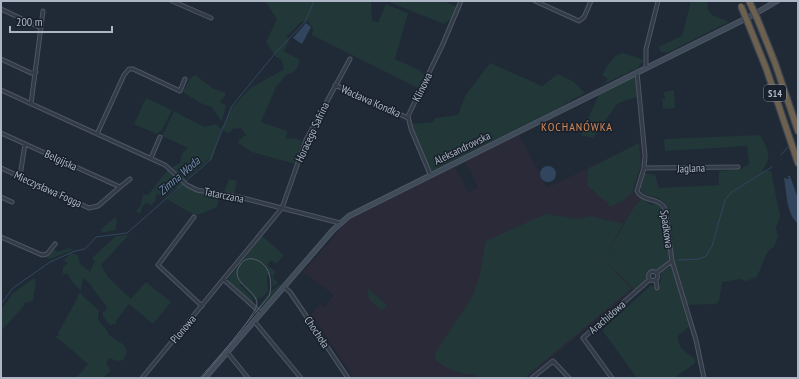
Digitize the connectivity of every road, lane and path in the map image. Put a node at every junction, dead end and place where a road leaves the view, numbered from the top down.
1 (172, 1) edge
2 (461, 1) edge
3 (535, 1) edge
4 (591, 1) edge
5 (658, 1) edge
6 (749, 1) edge
7 (777, 1) edge
8 (739, 3) edge
9 (1, 9) edge
10 (43, 11) dead end
11 (211, 18) dead end
12 (41, 28) junction
13 (350, 58) dead end
14 (1, 59) edge
15 (646, 67) junction
16 (36, 72) junction
17 (637, 72) junction
18 (185, 79) dead end
19 (335, 85) junction
20 (1, 90) edge
21 (31, 104) junction
22 (408, 118) junction
23 (798, 131) edge
24 (1, 133) edge
25 (97, 134) junction
26 (160, 137) dead end
27 (25, 144) junction
28 (151, 158) junction
29 (798, 163) edge
30 (738, 167) dead end
31 (1, 168) edge
32 (644, 168) junction
33 (430, 174) junction
34 (20, 176) junction
35 (130, 180) dead end
36 (120, 187) junction
37 (1, 197) edge
38 (12, 202) dead end
39 (273, 206) junction
40 (282, 208) junction
41 (276, 216) junction
42 (194, 217) dead end
43 (340, 223) junction
44 (1, 237) edge
45 (55, 244) dead end
46 (672, 261) junction
47 (656, 273) junction
48 (224, 280) junction
49 (653, 280) junction
50 (284, 286) junction
51 (202, 306) junction
52 (261, 313) junction
53 (254, 321) junction
54 (227, 352) junction
55 (142, 378) edge
56 (205, 378) edge
57 (248, 378) edge
58 (301, 378) edge
59 (348, 378) edge
60 (532, 378) edge
61 (569, 378) edge
62 (612, 378) edge
63 (704, 378) edge

1 - 11 street
2 - 22 street, Klinowa
3 - 4 street
5 - 15 street
6 - 23 highway, S14, bridge
7 - 15 main road, Aleksandrowska
8 - 29 highway, S14, bridge
9 - 12 street
10 - 12 street
12 - 16 street
13 - 19 street, Horacego Safrina
14 - 16 street
15 - 17 main road, Aleksandrowska
16 - 21 street
17 - 32 street, Spadkowa
17 - 33 main road, Aleksandrowska
18 - 25 street
19 - 22 street, Wacława Kondka
19 - 40 street, Horacego Safrina
20 - 21 street, Tatarczana
21 - 25 street, Tatarczana
22 - 33 street
24 - 27 street, Belgijska
25 - 28 street, Tatarczana
26 - 28 street
27 - 34 street
27 - 36 street, Belgijska
28 - 39 street, Tatarczana
30 - 32 street, Jaglana
31 - 34 street, Mieczysława Fogga
32 - 46 street, Spadkowa
33 - 43 main road, Aleksandrowska
34 - 36 street, Mieczysława Fogga
35 - 36 street
37 - 38 street
39 - 40 street, Tatarczana
39 - 41 street
40 - 41 street, Plonowa
40 - 43 street, Tatarczana
41 - 48 street, Plonowa
42 - 51 street
43 - 50 main road, Aleksandrowska
44 - 45 street
46 - 47 street
46 - 63 street, Spadkowa
47 - 49 street
47 - 49 street
48 - 51 street, Plonowa
48 - 52 street
49 - 62 street, Arachidowa
50 - 52 main road, Aleksandrowska
50 - 59 street, Chochoła
51 - 55 street, Plonowa
52 - 53 main road, Aleksandrowska
53 - 54 main road, Aleksandrowska
53 - 58 street
54 - 56 main road, Aleksandrowska
54 - 57 street
60 - 61 street

